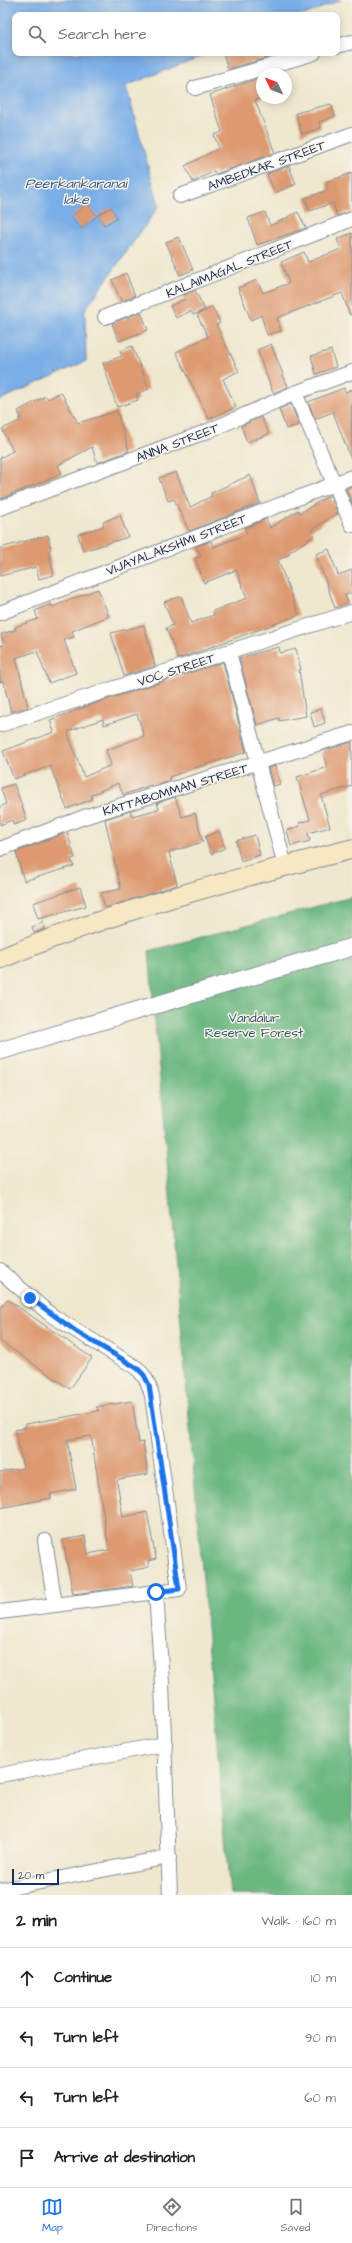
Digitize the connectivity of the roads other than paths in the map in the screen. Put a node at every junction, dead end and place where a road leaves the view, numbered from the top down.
1 (352, 42) edge
2 (340, 45) edge
3 (304, 56) edge
4 (195, 88) dead end
5 (352, 134) edge
6 (180, 196) dead end
7 (352, 218) edge
8 (105, 317) dead end
9 (352, 372) edge
10 (295, 394) junction
11 (352, 477) edge
12 (333, 483) junction
13 (0, 508) edge
14 (352, 525) edge
15 (352, 612) edge
16 (0, 613) edge
17 (229, 652) junction
18 (0, 725) edge
19 (352, 733) edge
20 (258, 763) junction
21 (0, 849) edge
22 (352, 849) edge
23 (285, 866) junction
24 (352, 947) edge
25 (0, 960) edge
26 (0, 1051) edge
27 (1, 1274) edge
28 (45, 1541) dead end
29 (156, 1592) junction
30 (55, 1605) junction
31 (0, 1612) edge
32 (165, 1744) junction
33 (0, 1775) edge
34 (169, 1857) junction
35 (0, 1890) edge
36 (170, 1895) edge

1 - 2 street
3 - 4 street
5 - 6 street, AMBEDKAR STREET
7 - 8 street, KALAIMAGAL STREET
9 - 10 street, ANNA STREET
10 - 12 street
10 - 13 street, ANNA STREET
11 - 12 street, VIJAYALAKSHMI STREET
12 - 14 street
12 - 16 street, VIJAYALAKSHMI STREET
15 - 17 street, VOC STREET
17 - 18 street, VOC STREET
17 - 20 street
19 - 20 street, KATTABOMMAN STREET
20 - 21 street, KATTABOMMAN STREET
20 - 23 street
22 - 23 main road
23 - 25 main road
24 - 26 street
27 - 29 street
28 - 30 street
29 - 30 street
29 - 32 street
30 - 31 street
32 - 33 street
32 - 34 street
34 - 35 street
34 - 36 street

